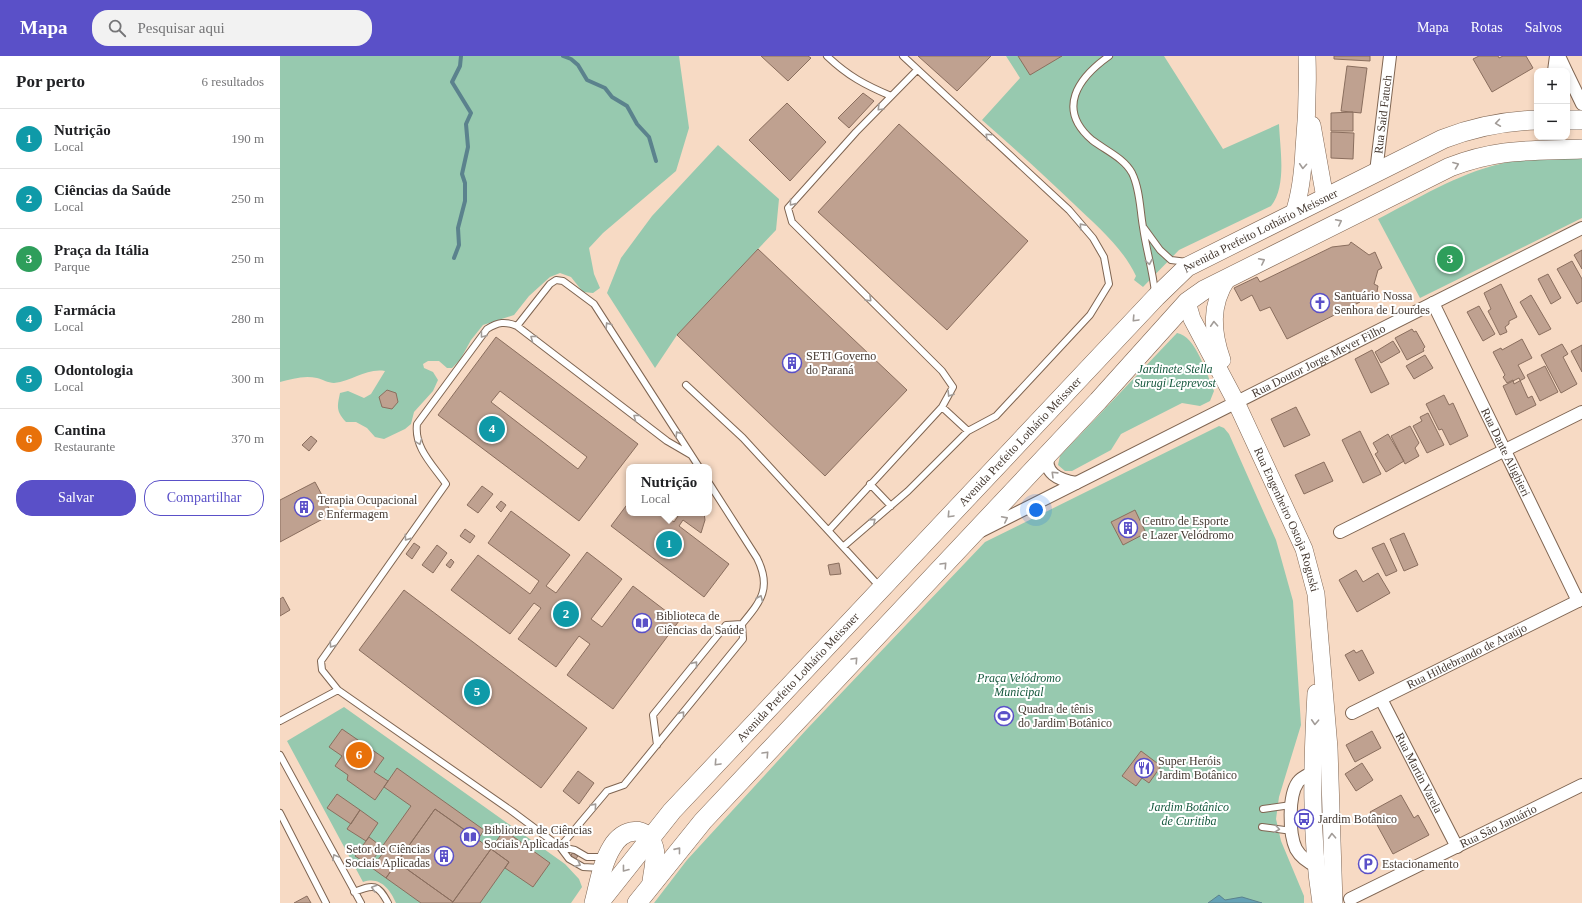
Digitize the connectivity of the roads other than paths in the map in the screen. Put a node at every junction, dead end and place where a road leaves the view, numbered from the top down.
1 (827, 56) edge
2 (903, 56) edge
3 (1109, 56) edge
4 (1307, 56) edge
5 (1390, 56) edge
6 (1557, 56) edge
7 (1555, 68) edge
8 (1564, 68) edge
9 (917, 70) junction
10 (1570, 80) edge
11 (891, 96) junction
12 (1308, 99) junction
13 (1582, 104) edge
14 (1534, 120) edge
15 (1570, 120) edge
16 (1582, 120) edge
17 (1582, 149) edge
18 (1376, 172) junction
19 (1325, 198) junction
20 (1294, 213) junction
21 (1143, 227) junction
22 (1582, 228) edge
23 (1304, 240) junction
24 (1194, 262) junction
25 (1227, 279) junction
26 (1156, 297) junction
27 (1187, 302) junction
28 (1433, 303) junction
29 (517, 326) junction
30 (1076, 381) junction
31 (686, 385) dead end
32 (1098, 401) junction
33 (1236, 402) junction
34 (942, 407) junction
35 (1582, 412) edge
36 (968, 430) junction
37 (1504, 450) junction
38 (1050, 452) junction
39 (691, 455) junction
40 (697, 464) edge
41 (1076, 483) junction
42 (870, 484) junction
43 (712, 488) edge
44 (892, 506) junction
45 (829, 530) junction
46 (1340, 532) dead end
47 (970, 537) junction
48 (844, 546) junction
49 (882, 588) junction
50 (1580, 600) edge
51 (864, 606) junction
52 (742, 624) junction
53 (886, 627) junction
54 (1320, 641) junction
55 (338, 690) junction
56 (1381, 699) junction
57 (1352, 713) dead end
58 (280, 721) edge
59 (657, 745) junction
60 (280, 755) edge
61 (1313, 772) junction
62 (1330, 784) junction
63 (1582, 785) edge
64 (1291, 805) junction
65 (1263, 809) dead end
66 (280, 813) edge
67 (1262, 827) dead end
68 (1292, 831) junction
69 (649, 838) junction
70 (560, 847) junction
71 (1457, 847) junction
72 (1334, 859) junction
73 (606, 862) junction
74 (1318, 867) junction
75 (652, 883) junction
76 (354, 892) junction
77 (1350, 899) dead end
78 (326, 903) edge
79 (361, 903) edge
80 (388, 903) edge
81 (594, 903) edge
82 (599, 903) edge
83 (637, 903) edge
84 (1321, 903) edge
85 (1334, 903) edge

1 - 11 lane
2 - 9 lane
3 - 21 lane
4 - 12 main road
5 - 18 street, Rua Said Fatuch
6 - 7 street
6 - 8 street
9 - 11 lane
36 -> 9 lane
10 - 13 street
11 -> 34 lane
12 - 19 main road
12 -> 20 main road
14 -> 18 main road, Avenida Prefeito Lothário Meissner
15 - 16 main road
23 -> 17 main road
18 - 19 main road, Avenida Prefeito Lothário Meissner
19 - 20 main road, Avenida Prefeito Lothário Meissner
19 - 23 main road
20 - 24 main road, Avenida Prefeito Lothário Meissner
21 - 24 lane
21 -> 26 lane
22 - 28 street, Rua Doutor Jorge Meyer Filho
25 -> 23 main road
24 - 26 main road, Avenida Prefeito Lothário Meissner
24 - 27 main road
25 - 27 main road
33 -> 25 main road, Rua Engenheiro Ostoja Roguski
26 -> 30 main road, Avenida Prefeito Lothário Meissner
27 - 32 main road
27 - 33 main road, Rua Engenheiro Ostoja Roguski
28 - 33 street, Rua Doutor Jorge Meyer Filho
28 - 37 street, Rua Dante Alighieri
39 -> 29 lane
39 -> 29 lane
29 -> 55 lane
30 - 32 main road
30 -> 49 main road, Avenida Prefeito Lothário Meissner
31 - 45 lane
32 - 38 main road
33 - 41 street, Rua Doutor Jorge Meyer Filho
33 - 54 main road, Rua Engenheiro Ostoja Roguski
34 - 36 lane
34 - 42 lane
35 - 37 street
36 - 44 lane
37 - 46 street
37 - 50 street, Rua Dante Alighieri
41 -> 38 street
38 - 47 main road
39 - 40 lane
47 -> 41 street, Rua Doutor Jorge Meyer Filho
42 - 44 lane
42 - 45 lane
52 -> 43 lane
48 -> 44 lane
45 - 48 lane
53 -> 47 main road
48 - 49 lane
49 - 51 main road, Avenida Prefeito Lothário Meissner
50 - 56 street, Rua Hildebrando de Araújo
51 - 53 main road
51 -> 69 main road, Avenida Prefeito Lothário Meissner
59 -> 52 lane
59 -> 52 lane
75 -> 53 main road
54 -> 61 main road, Rua Engenheiro Ostoja Roguski
54 - 62 main road, Rua Engenheiro Ostoja Roguski
55 - 58 lane
55 - 70 lane
56 - 57 street, Rua Hildebrando de Araújo
56 - 71 street, Rua Martin Varela
70 -> 59 lane
76 -> 60 lane
61 - 62 main road
61 - 64 street
61 - 74 main road, Rua Engenheiro Ostoja Roguski
72 -> 62 main road, Rua Engenheiro Ostoja Roguski
63 - 71 street, Rua São Januário
64 - 65 lane
64 - 68 street
66 - 78 lane
67 -> 68 lane
68 - 74 street
69 - 73 main road
69 - 75 main road
69 -> 82 main road, Avenida Prefeito Lothário Meissner
70 - 73 lane
70 -> 73 lane
71 - 77 street, Rua São Januário
72 - 74 main road
72 - 85 main road, Rua Engenheiro Ostoja Roguski
73 - 81 main road
74 - 84 main road, Rua Engenheiro Ostoja Roguski
75 - 83 main road
76 - 79 lane
80 -> 76 lane

